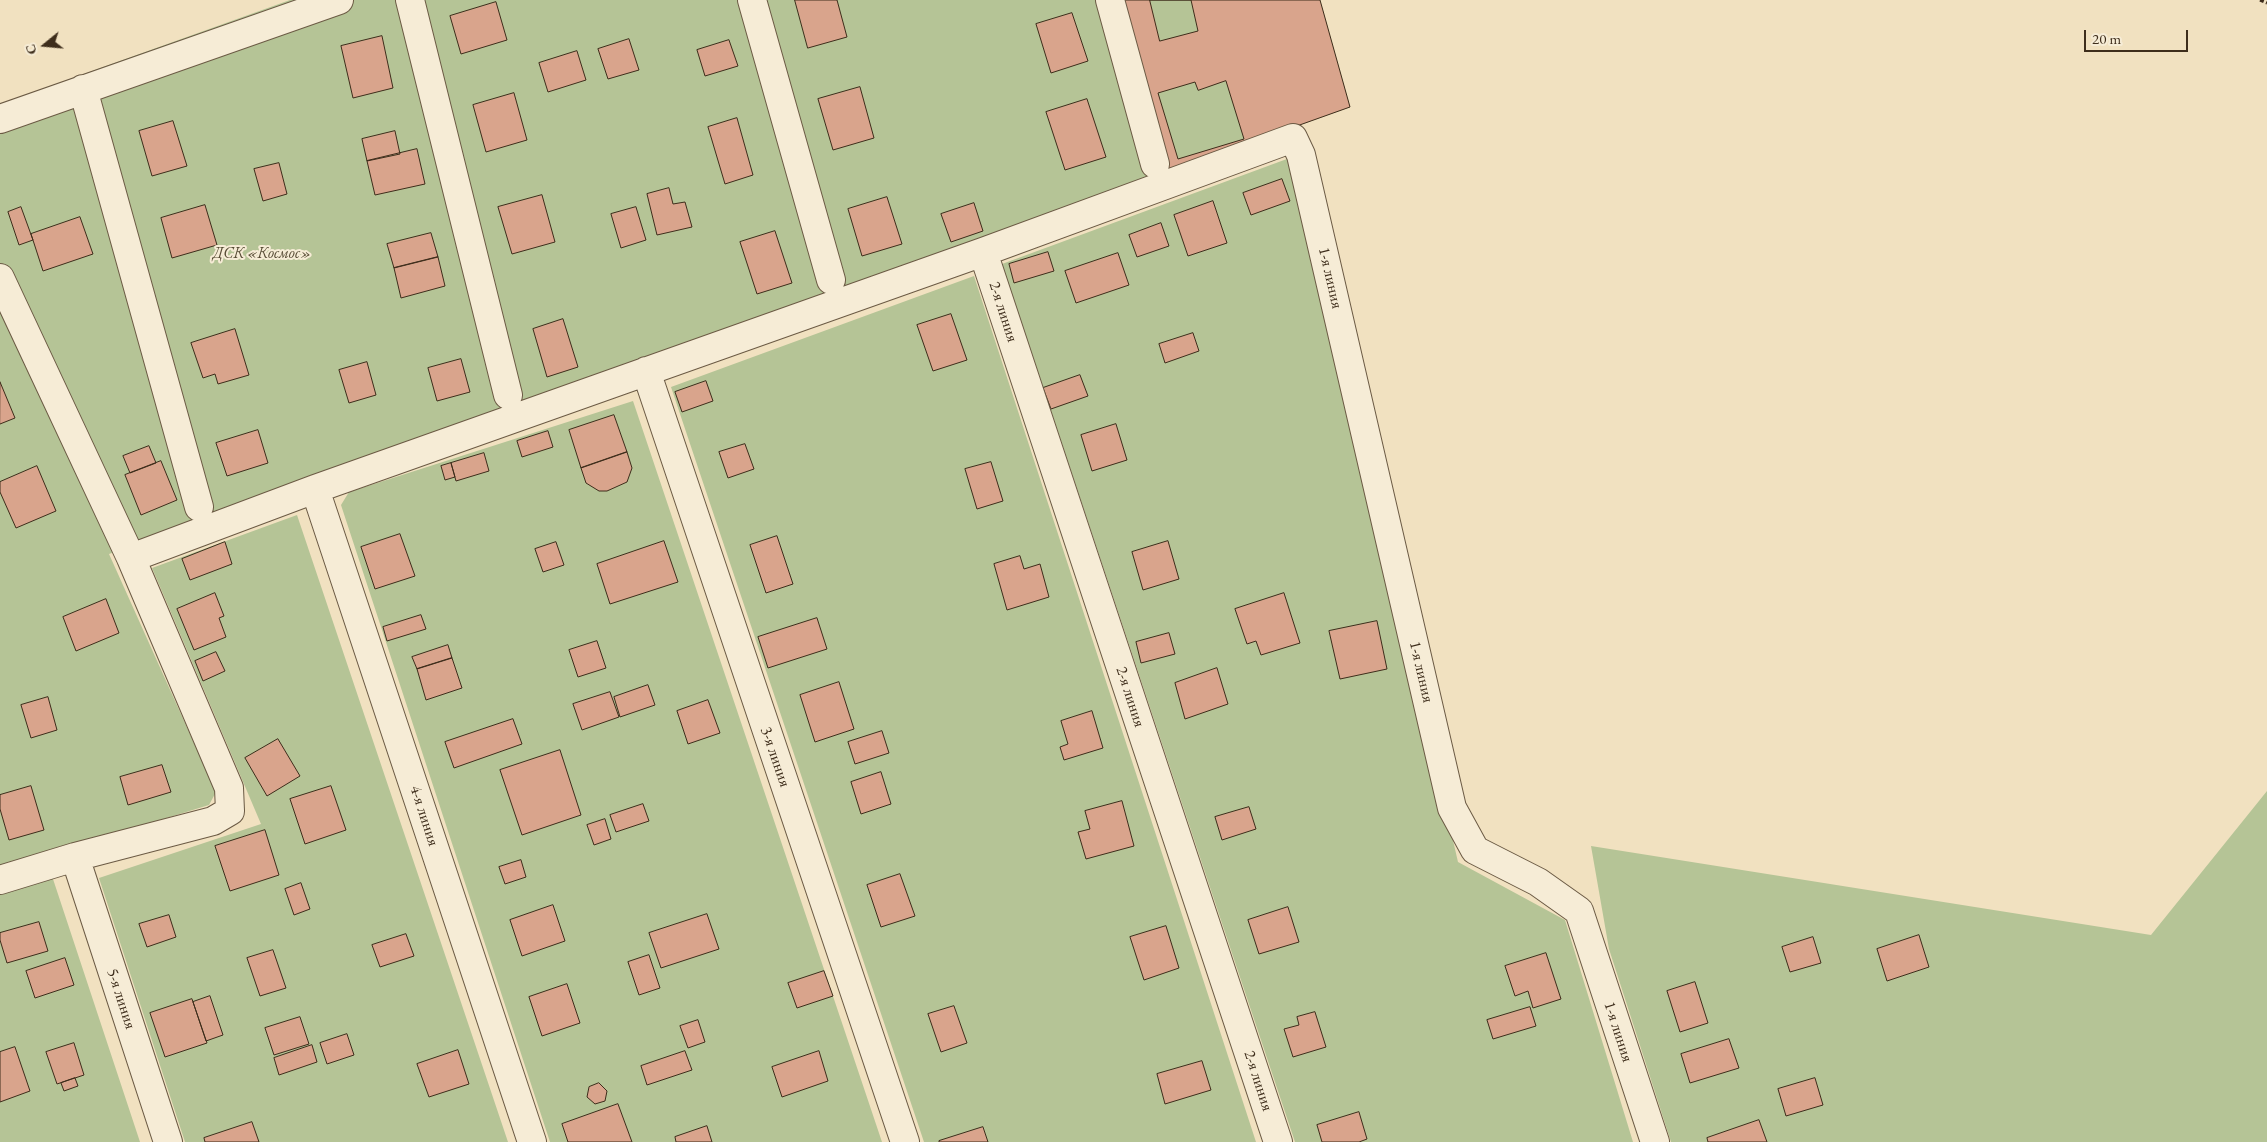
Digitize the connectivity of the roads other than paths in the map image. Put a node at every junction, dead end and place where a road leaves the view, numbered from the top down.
1 (339, 0) edge
2 (410, 0) edge
3 (752, 0) edge
4 (1110, 0) edge
5 (84, 89) junction
6 (0, 119) edge
7 (1155, 164) dead end
8 (982, 252) junction
9 (0, 278) edge
10 (831, 280) dead end
11 (646, 371) junction
12 (508, 395) dead end
13 (315, 489) junction
14 (199, 507) dead end
15 (131, 558) junction
16 (75, 857) junction
17 (0, 880) edge
18 (168, 1142) edge
19 (532, 1142) edge
20 (905, 1142) edge
21 (1278, 1142) edge
22 (1655, 1142) edge

1 - 5 lane
2 - 12 lane
3 - 10 lane
4 - 7 lane
5 - 6 lane
5 - 14 lane
8 - 11 lane
8 - 21 lane, 2-я линия
8 - 22 lane, 1-я линия
9 - 15 lane
11 - 13 lane
11 - 20 lane, 3-я линия
13 - 15 lane
13 - 19 lane, 4-я линия
15 - 16 lane
16 - 17 lane
16 - 18 lane, 5-я линия

